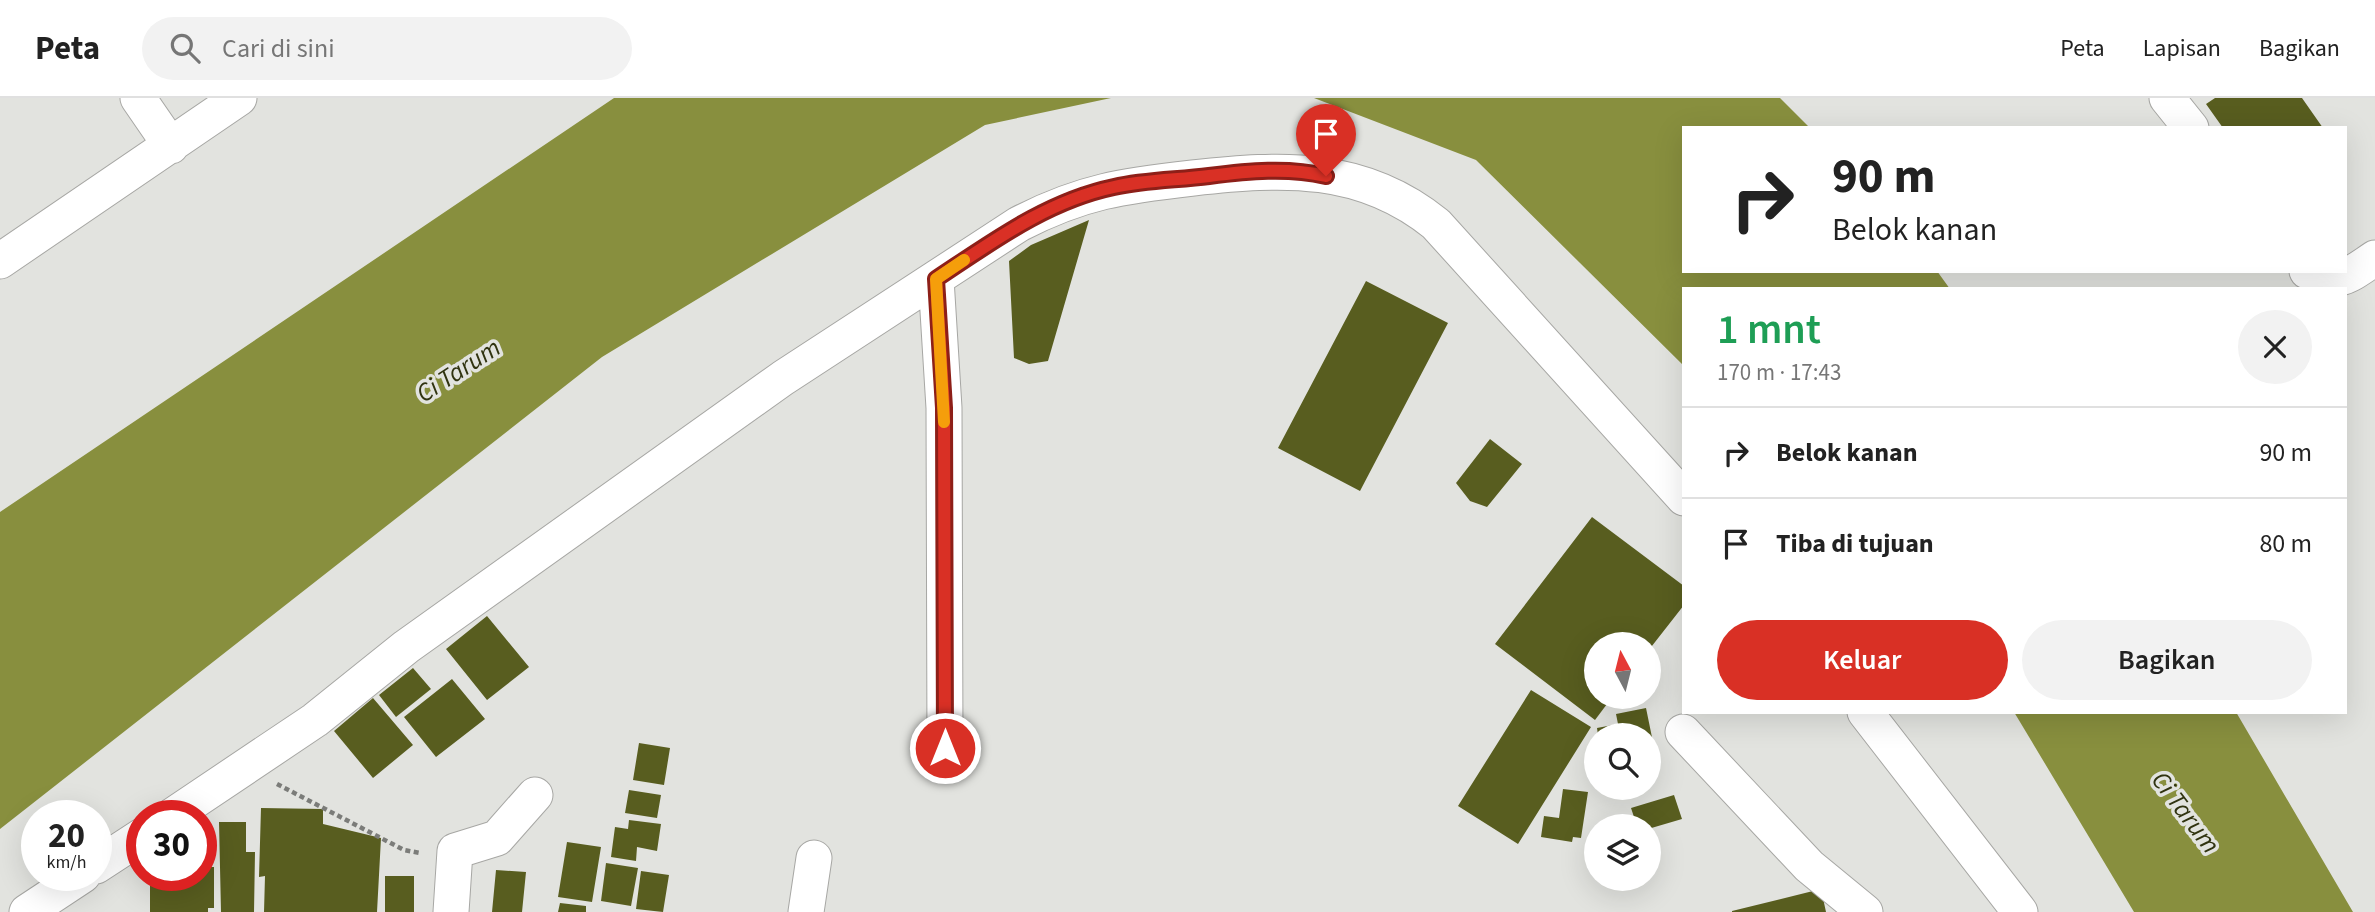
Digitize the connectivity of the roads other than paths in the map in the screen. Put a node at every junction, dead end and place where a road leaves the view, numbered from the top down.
1 (138, 98) edge
2 (239, 98) edge
3 (2167, 98) edge
4 (2188, 126) edge
5 (171, 146) junction
6 (2375, 258) edge
7 (0, 261) edge
8 (2311, 273) edge
9 (936, 279) junction
10 (1682, 496) edge
11 (1866, 714) edge
12 (1683, 732) dead end
13 (945, 748) dead end
14 (534, 795) dead end
15 (196, 800) edge
16 (814, 858) dead end
17 (59, 891) edge
18 (2010, 909) edge
19 (27, 912) edge
20 (452, 912) edge
21 (806, 912) edge
22 (1865, 912) edge

1 - 5 street
2 - 5 street
3 - 4 street
5 - 7 street
6 - 8 street
9 - 10 street
9 - 13 street
9 - 15 street
11 - 18 street
12 - 22 street
14 - 20 street
16 - 21 street
17 - 19 street

